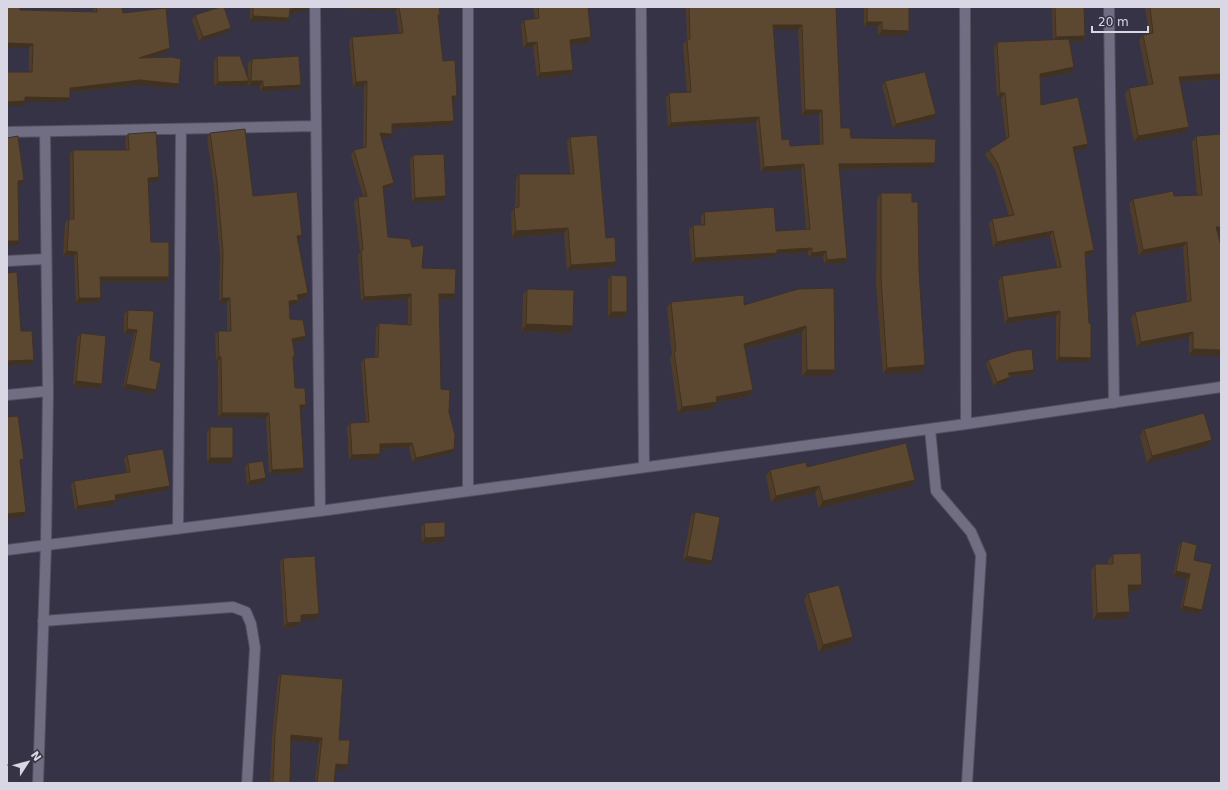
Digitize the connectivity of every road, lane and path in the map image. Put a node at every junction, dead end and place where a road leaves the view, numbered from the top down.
1 (315, 7) edge
2 (468, 7) edge
3 (641, 7) edge
4 (965, 7) edge
5 (1109, 7) edge
6 (316, 126) junction
7 (181, 129) junction
8 (7, 132) edge
9 (45, 132) junction
10 (46, 259) junction
11 (7, 261) edge
12 (1221, 387) edge
13 (48, 391) junction
14 (7, 395) edge
15 (1114, 403) junction
16 (966, 424) junction
17 (930, 429) junction
18 (644, 466) junction
19 (468, 491) junction
20 (320, 511) junction
21 (178, 529) junction
22 (46, 545) junction
23 (7, 550) edge
24 (43, 621) junction
25 (38, 783) edge
26 (247, 783) edge
27 (967, 783) edge

1 - 6 street
2 - 19 street
3 - 18 street
4 - 16 street
5 - 15 street
6 - 7 street
6 - 20 street
7 - 9 street
7 - 21 street
8 - 9 street
9 - 10 street
10 - 11 street
10 - 13 street
12 - 15 street
13 - 14 street
13 - 22 street
15 - 16 street
16 - 17 street
17 - 18 street
17 - 27 street
18 - 19 street
19 - 20 street
20 - 21 street
21 - 22 street
22 - 23 street
22 - 24 street
24 - 25 street
24 - 26 street

